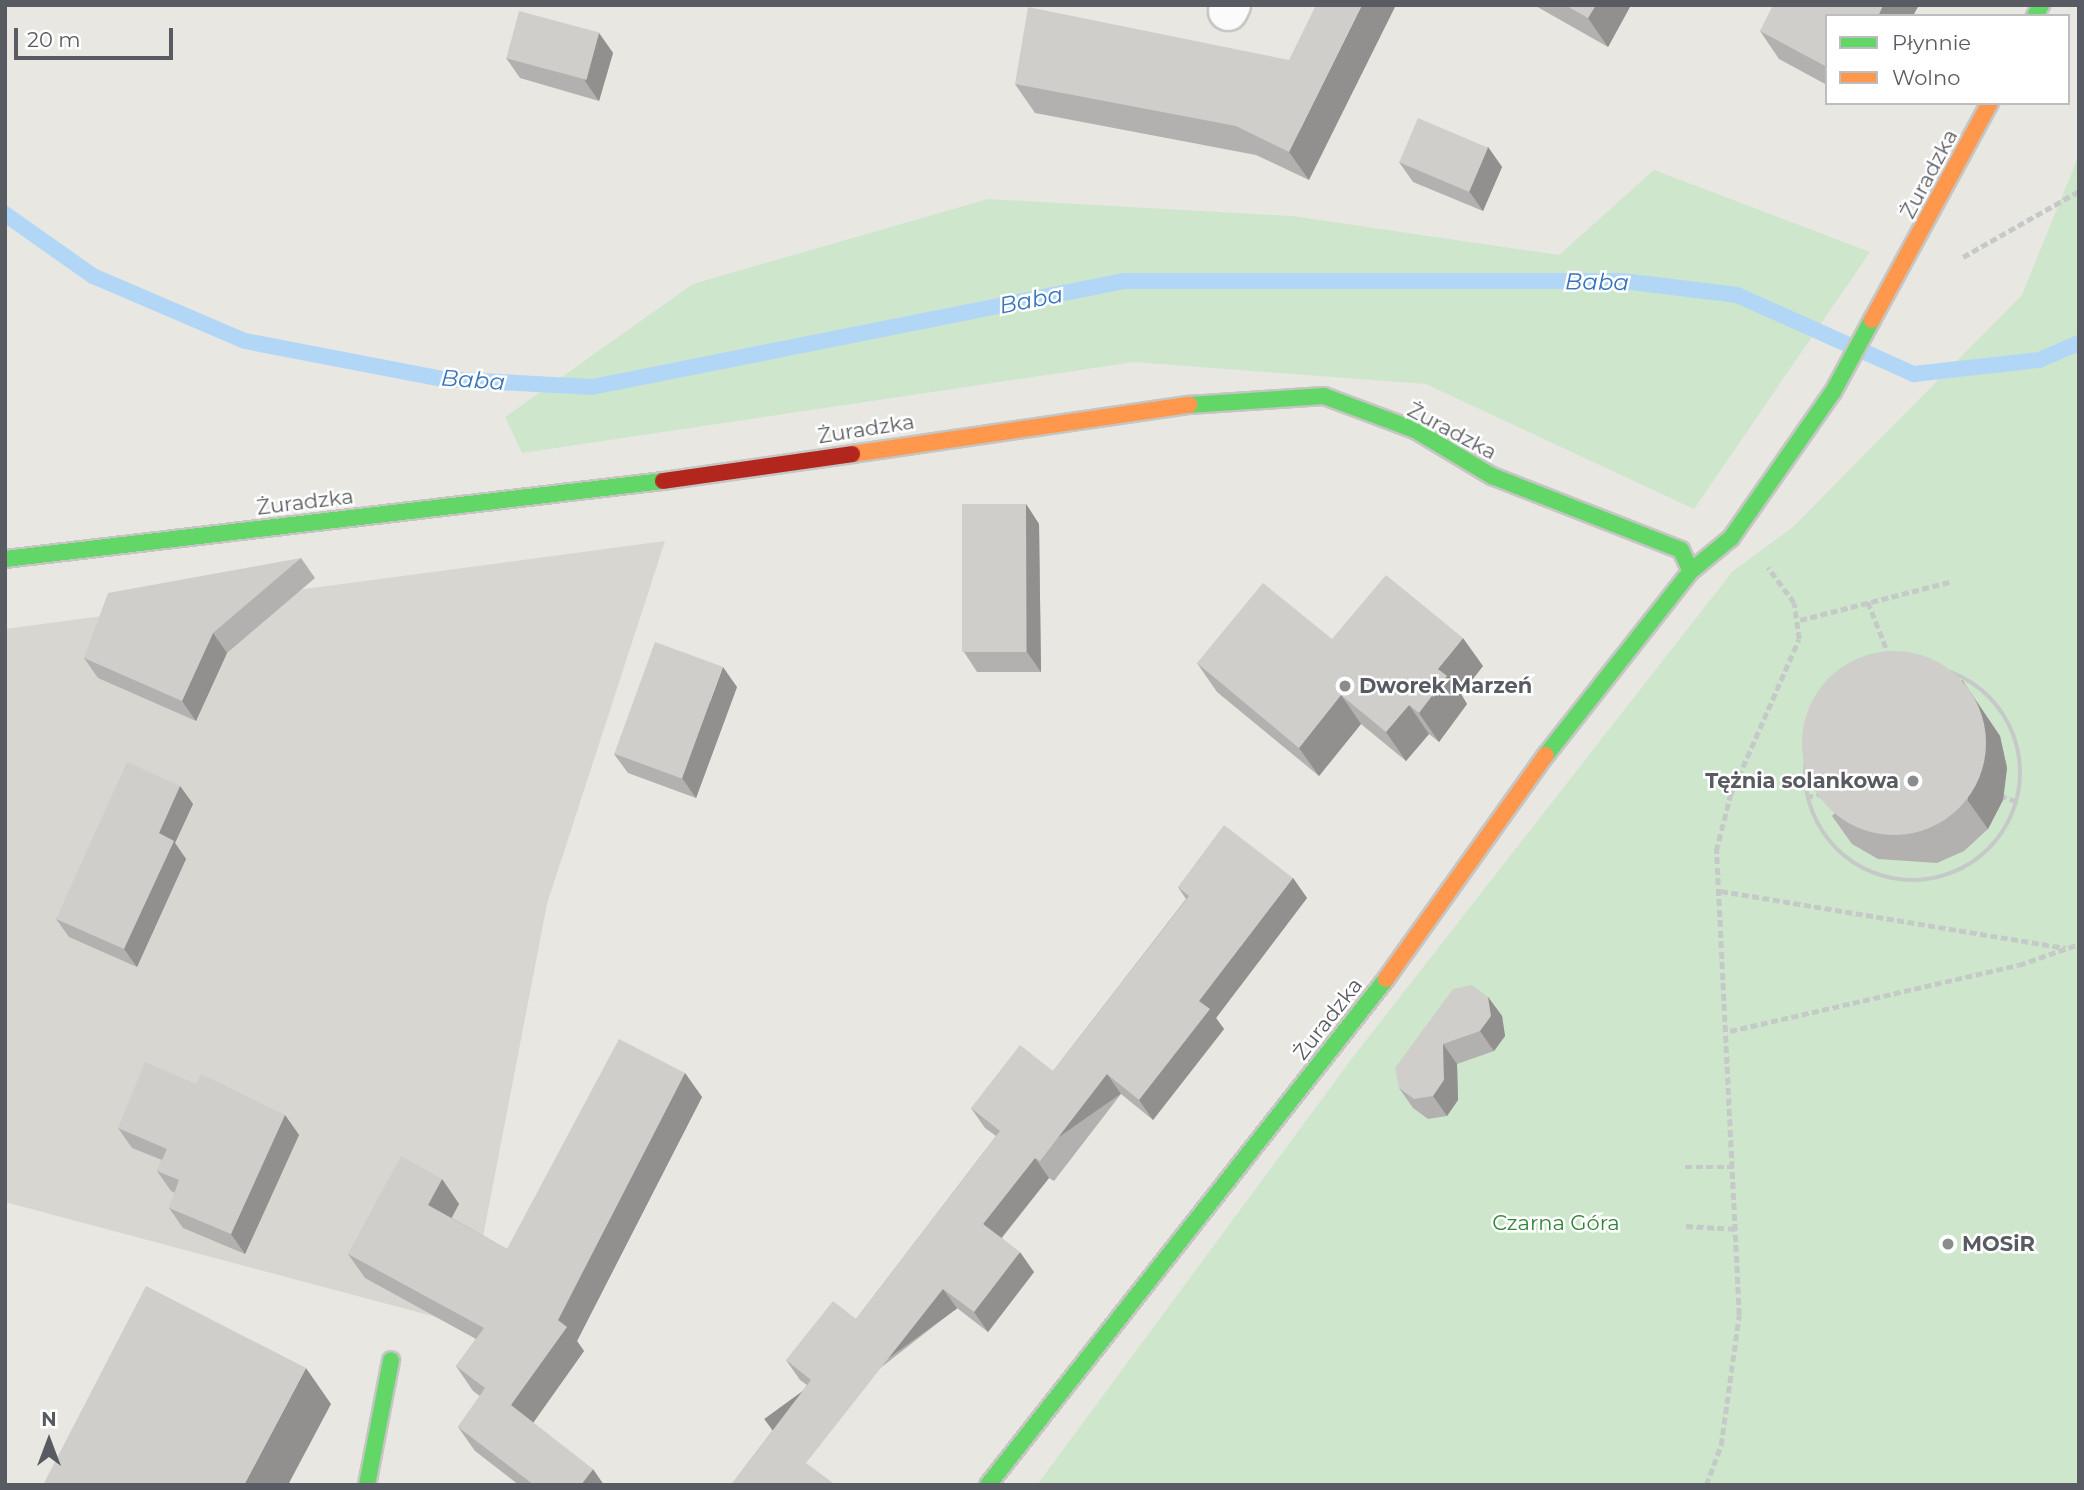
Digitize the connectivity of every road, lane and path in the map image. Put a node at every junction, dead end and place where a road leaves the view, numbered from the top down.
1 (1989, 105) edge
2 (2079, 191) edge
3 (1955, 262) dead end
4 (1731, 538) junction
5 (5, 559) edge
6 (1691, 571) junction
7 (1950, 582) dead end
8 (1868, 602) junction
9 (1800, 620) junction
10 (1894, 665) junction
11 (1911, 665) junction
12 (1912, 677) edge
13 (1831, 792) edge
14 (1994, 793) dead end
15 (1806, 797) junction
16 (2018, 802) junction
17 (1721, 891) junction
18 (2079, 944) edge
19 (2068, 948) junction
20 (1730, 1031) junction
21 (1685, 1167) dead end
22 (1736, 1167) junction
23 (1686, 1226) dead end
24 (1738, 1229) junction
25 (391, 1360) dead end
26 (366, 1485) edge
27 (988, 1485) edge
28 (1706, 1485) edge

1 - 4 street, Żuradzka
2 - 3 path
4 - 6 street, Żuradzka
4 - 9 path
5 - 6 street, Żuradzka
6 - 27 street, Żuradzka
7 - 8 path
8 - 9 path
8 - 10 path
9 - 17 path
10 - 11 path
10 - 15 path
11 - 12 path
11 - 16 path
13 - 15 path
14 - 16 path
15 - 16 path
17 - 19 path
17 - 20 path
18 - 19 path
19 - 20 path
20 - 22 path
21 - 22 path
22 - 24 path
23 - 24 path
24 - 28 path
25 - 26 street

